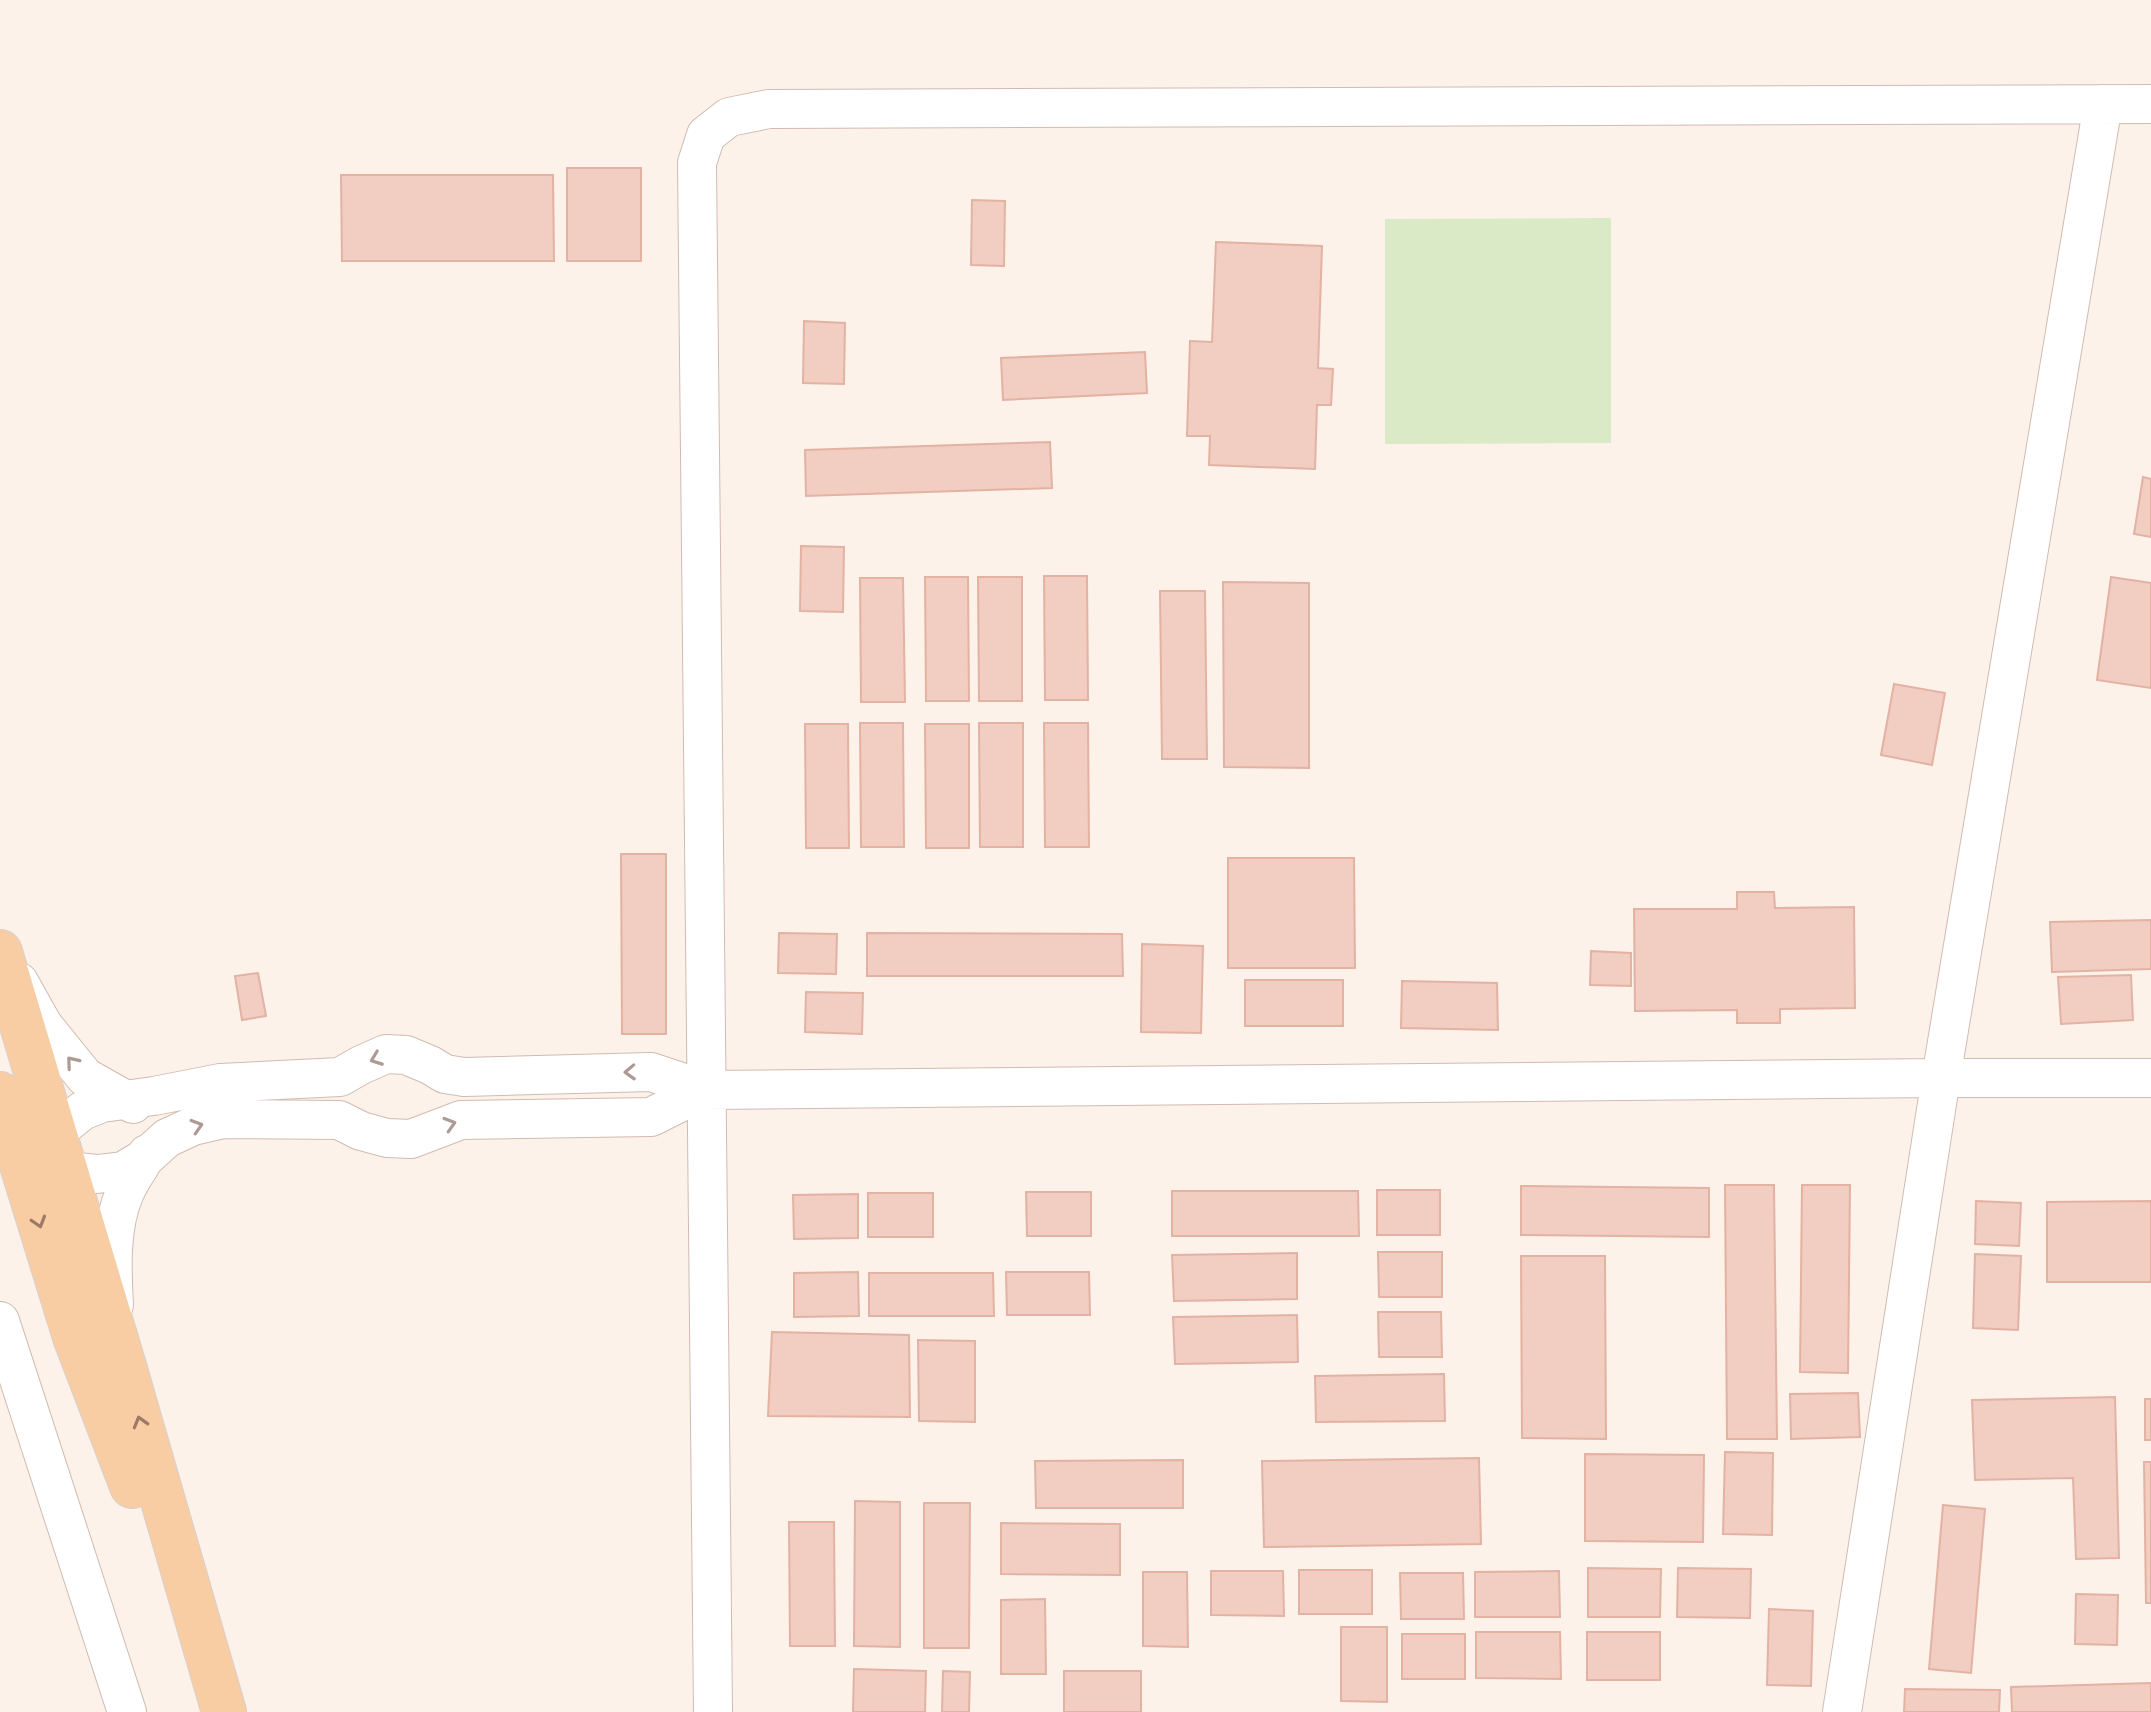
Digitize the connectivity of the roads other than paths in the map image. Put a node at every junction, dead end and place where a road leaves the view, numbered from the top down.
1 (2103, 104) junction
2 (2151, 104) edge
3 (0, 950) edge
4 (1941, 1078) junction
5 (2151, 1078) edge
6 (705, 1090) junction
7 (0, 1094) edge
8 (127, 1101) junction
9 (60, 1152) junction
10 (145, 1158) junction
11 (22, 1166) junction
12 (0, 1321) edge
13 (124, 1366) junction
14 (127, 1712) edge
15 (221, 1712) edge
16 (713, 1712) edge
17 (1842, 1712) edge

1 - 2 street
1 - 4 street
1 - 6 street
8 -> 3 street
3 - 9 main road
4 - 5 street
4 - 6 street
4 - 17 street
6 -> 8 street
10 -> 6 street
6 - 16 street
7 - 11 main road
8 - 9 street
8 - 10 street
9 - 10 street
9 - 11 street
9 - 13 main road
10 - 13 street
11 -> 15 main road
12 - 14 street
15 -> 13 main road

